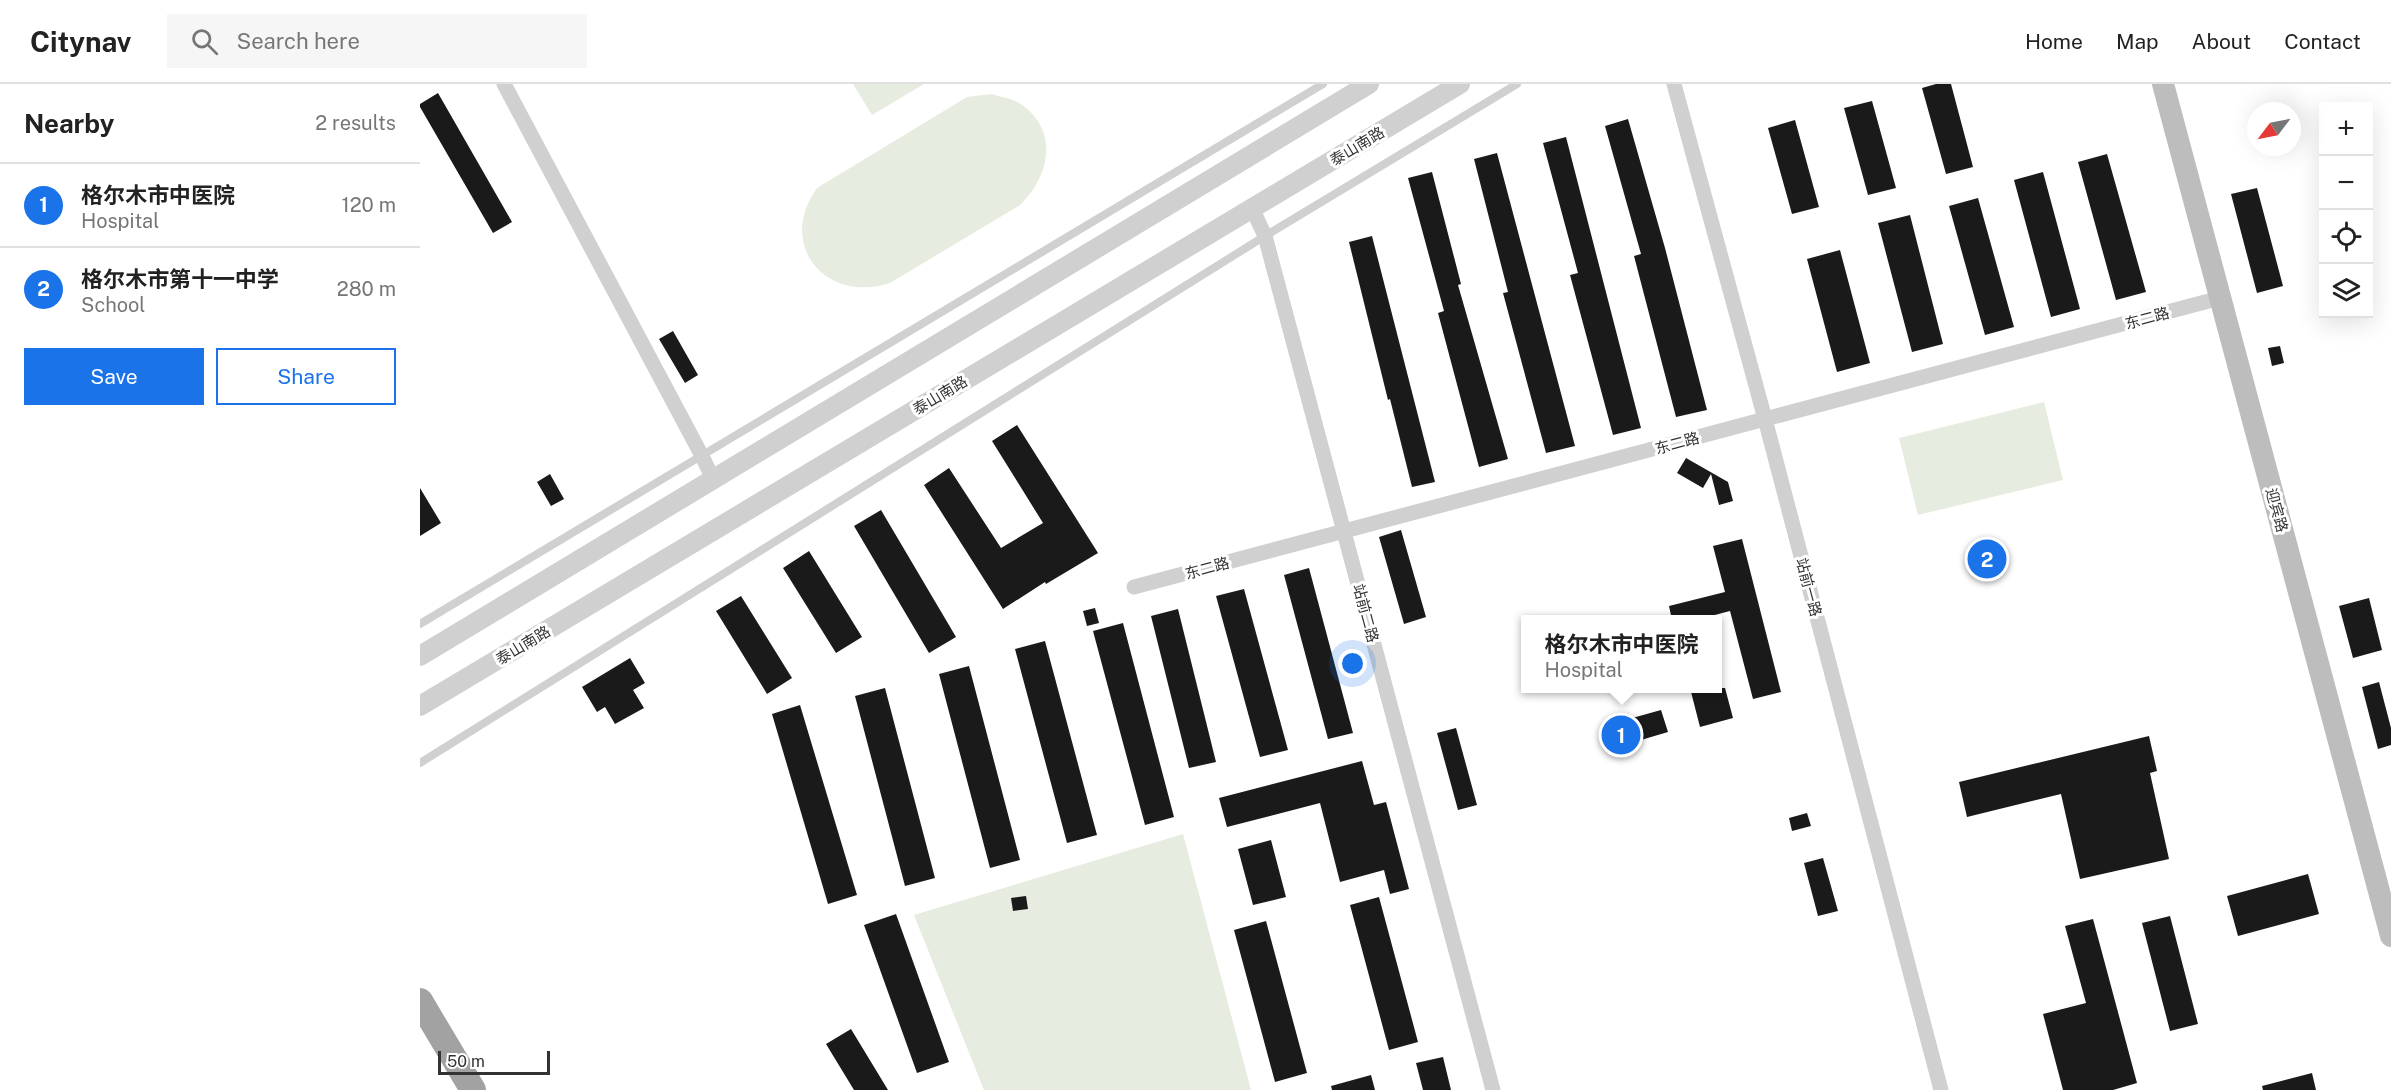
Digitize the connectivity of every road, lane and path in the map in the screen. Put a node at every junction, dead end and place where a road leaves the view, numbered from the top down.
1 (504, 84) edge
2 (1323, 84) edge
3 (1369, 84) edge
4 (1460, 84) edge
5 (1517, 84) edge
6 (1674, 84) edge
7 (2163, 84) edge
8 (1252, 208) junction
9 (1265, 236) junction
10 (2220, 298) junction
11 (1765, 419) junction
12 (702, 456) junction
13 (713, 479) junction
14 (1344, 531) junction
15 (1134, 587) dead end
16 (420, 624) edge
17 (420, 656) edge
18 (420, 706) edge
19 (420, 763) edge
20 (2391, 936) edge
21 (420, 1001) edge
22 (420, 1031) edge
23 (456, 1090) edge
24 (473, 1090) edge
25 (1493, 1090) edge
26 (1941, 1090) edge

1 - 12 street
2 - 12 lane
3 - 13 street
4 - 8 street, 泰山南路
5 - 9 lane
6 - 11 street, 站前一路
7 - 10 main road, 迎宾路
8 - 9 street, 站前二路
8 - 18 street, 泰山南路
9 - 14 street, 站前二路
9 - 19 lane
10 - 11 street, 东二路
10 - 20 main road, 迎宾路
11 - 14 street, 东二路
11 - 26 street, 站前一路
12 - 13 street
12 - 16 lane
13 - 17 street
14 - 15 street, 东二路
14 - 25 street, 站前二路
21 - 24 highway
22 - 23 highway

